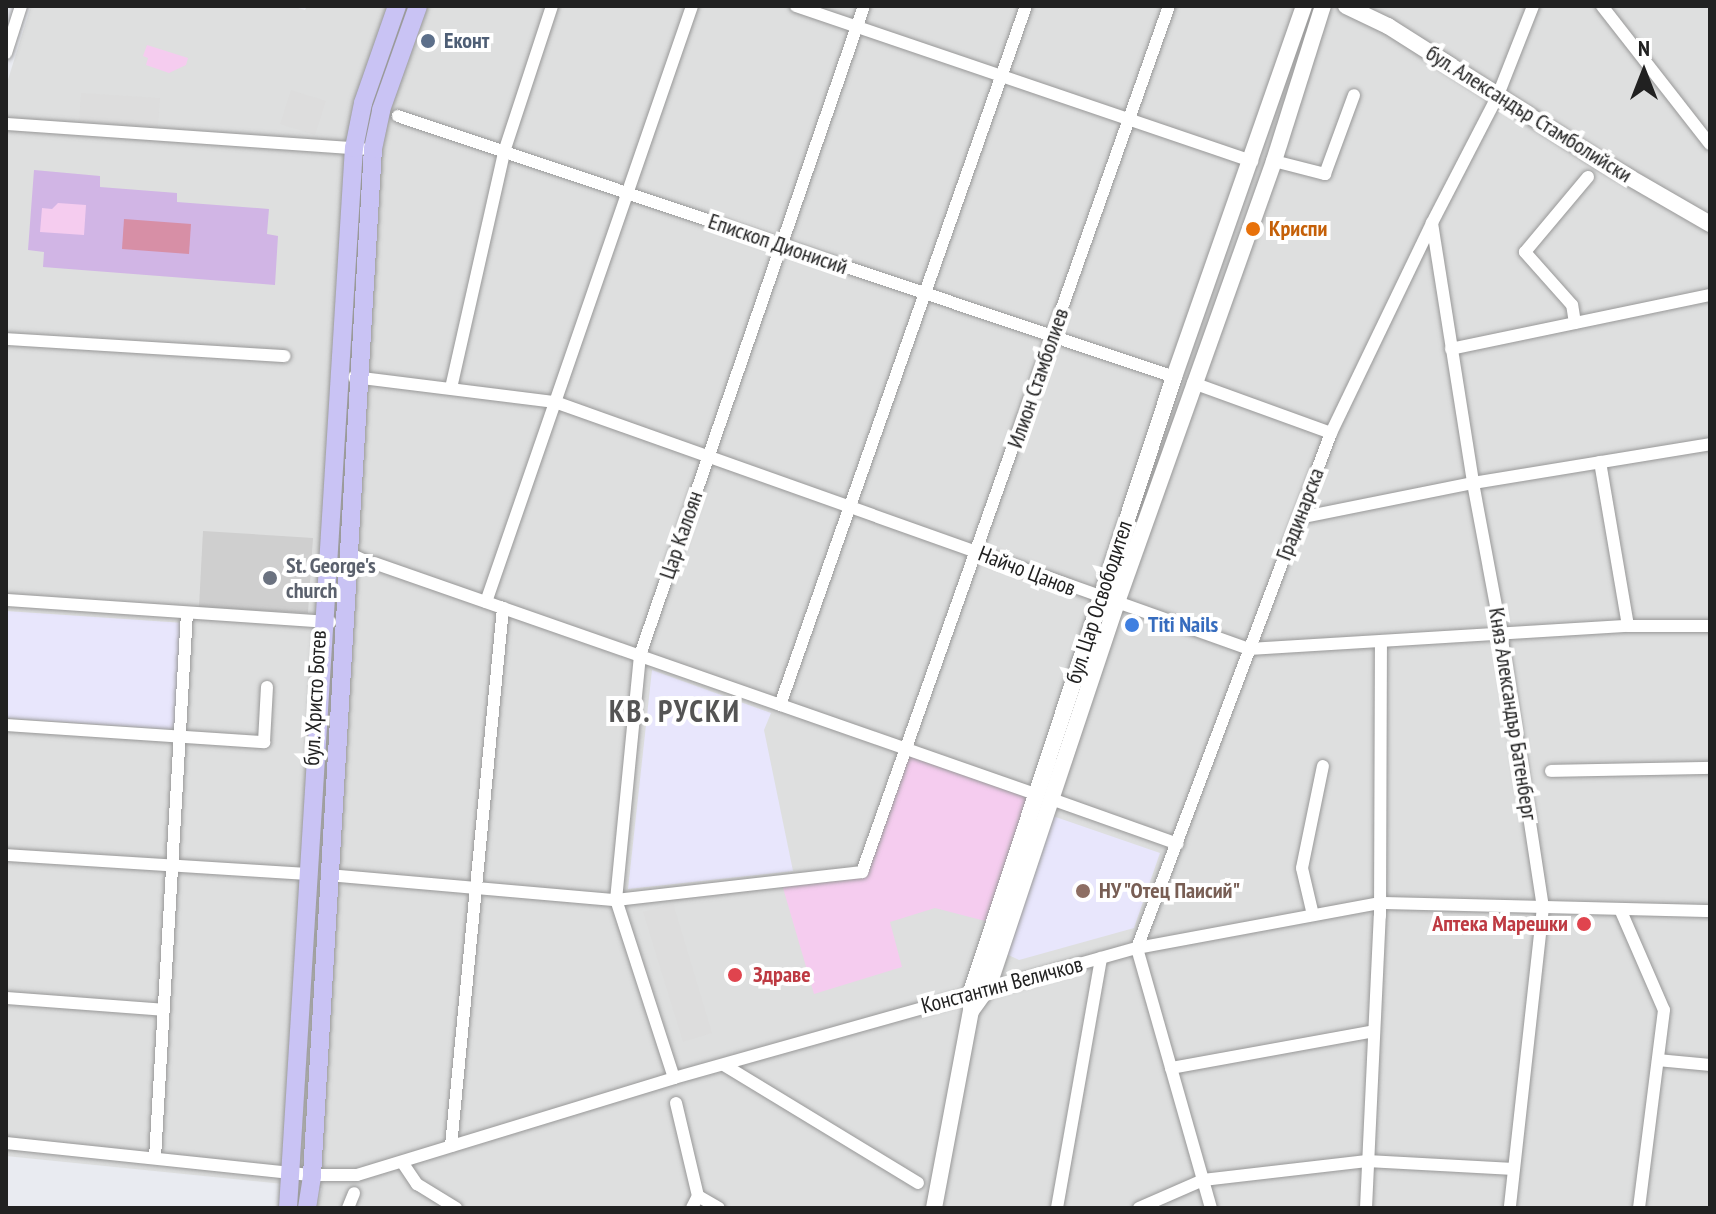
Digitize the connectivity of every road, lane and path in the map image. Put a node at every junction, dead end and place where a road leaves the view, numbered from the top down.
1 (21, 6) edge
2 (397, 6) edge
3 (418, 6) edge
4 (552, 6) edge
5 (692, 6) edge
6 (796, 6) edge
7 (864, 6) edge
8 (1026, 6) edge
9 (1169, 6) edge
10 (1304, 6) edge
11 (1323, 6) edge
12 (1346, 6) edge
13 (1367, 6) edge
14 (1533, 6) edge
15 (1602, 6) edge
16 (1388, 26) junction
17 (857, 27) junction
18 (6, 53) edge
19 (1001, 76) junction
20 (1354, 95) dead end
21 (1498, 95) junction
22 (390, 113) junction
23 (1129, 119) junction
24 (6, 124) edge
25 (1710, 144) edge
26 (354, 148) junction
27 (373, 149) junction
28 (504, 152) junction
29 (1252, 161) junction
30 (1274, 161) junction
31 (1601, 161) junction
32 (1588, 177) joint
33 (627, 193) junction
34 (1432, 223) junction
35 (1710, 224) edge
36 (781, 245) junction
37 (925, 293) junction
38 (1710, 295) edge
39 (1575, 323) junction
40 (1053, 336) junction
41 (6, 339) edge
42 (1451, 349) junction
43 (284, 356) dead end
44 (340, 376) junction
45 (1174, 377) junction
46 (360, 378) junction
47 (1193, 383) junction
48 (451, 388) junction
49 (555, 402) junction
50 (1331, 433) junction
51 (1710, 444) edge
52 (708, 457) junction
53 (1600, 462) junction
54 (1473, 483) junction
55 (849, 508) junction
56 (1299, 518) junction
57 (348, 551) junction
58 (977, 551) junction
59 (374, 563) joint
60 (6, 600) edge
61 (486, 602) junction
62 (1108, 602) junction
63 (503, 608) junction
64 (187, 613) junction
65 (335, 623) junction
66 (1628, 626) junction
67 (1710, 626) edge
68 (1501, 633) junction
69 (1381, 643) junction
70 (1249, 649) junction
71 (640, 655) junction
72 (267, 687) dead end
73 (780, 705) junction
74 (6, 725) edge
75 (180, 735) junction
76 (908, 749) junction
77 (1323, 766) dead end
78 (1710, 768) edge
79 (1551, 771) dead end
80 (1047, 798) junction
81 (1178, 844) junction
82 (6, 855) edge
83 (172, 865) junction
84 (318, 875) junction
85 (476, 886) junction
86 (616, 900) junction
87 (1380, 903) junction
88 (1543, 907) junction
89 (1620, 909) junction
90 (1710, 911) edge
91 (1313, 915) junction
92 (1137, 948) junction
93 (998, 957) junction
94 (1101, 958) junction
95 (1018, 980) junction
96 (988, 988) junction
97 (971, 992) junction
98 (6, 998) edge
99 (164, 1010) junction
100 (971, 1011) junction
101 (1374, 1031) junction
102 (1658, 1060) junction
103 (724, 1065) junction
104 (1710, 1065) edge
105 (1171, 1068) junction
106 (674, 1078) junction
107 (676, 1103) dead end
108 (6, 1143) edge
109 (451, 1146) junction
110 (155, 1158) junction
111 (1367, 1161) junction
112 (402, 1162) junction
113 (1514, 1169) junction
114 (292, 1172) junction
115 (312, 1175) junction
116 (357, 1175) junction
117 (1203, 1180) junction
118 (918, 1183) joint
119 (354, 1193) joint
120 (936, 1201) edge
121 (695, 1202) edge
122 (449, 1206) edge
123 (288, 1208) edge
124 (307, 1208) edge
125 (348, 1208) edge
126 (719, 1208) edge
127 (1057, 1208) edge
128 (1139, 1208) edge
129 (1211, 1208) edge
130 (1366, 1208) edge
131 (1510, 1208) edge
132 (1639, 1208) edge

1 - 18 street
2 - 26 main road, бул. Христо Ботев
3 - 22 main road, бул. Христо Ботев
4 - 28 street
5 - 33 street
6 - 17 street
7 - 17 street, Цар Калоян
8 - 19 street
9 - 23 street, Илион Стамболиев
10 - 29 street, бул. Цар Освободител
11 - 30 street, бул. Цар Освободител
12 - 16 street, бул. Александър Стамболийски
13 - 16 street
14 - 21 street, Градинарска
15 - 25 street
16 - 21 street, бул. Александър Стамболийски
17 - 19 street
17 - 36 street, Цар Калоян
19 - 23 street
19 - 37 street
20 - 30 street
21 - 31 street, бул. Александър Стамболийски
21 - 34 street, Градинарска
22 - 27 main road, бул. Христо Ботев
22 - 28 street, Епископ Дионисий
23 - 29 street
23 - 40 street, Илион Стамболиев
24 - 26 street
26 - 27 street
26 - 44 main road, бул. Христо Ботев
27 - 46 main road, бул. Христо Ботев
28 - 33 street, Епископ Дионисий
28 - 48 street
29 - 45 street, бул. Цар Освободител
30 - 47 street, бул. Цар Освободител
31 - 32 street
31 - 35 street, бул. Александър Стамболийски
32 - 39 street
33 - 36 street, Епископ Дионисий
33 - 49 street
34 - 42 street, Княз Александър Батенберг
34 - 50 street, Градинарска
36 - 37 street, Епископ Дионисий
36 - 52 street, Цар Калоян
37 - 40 street, Епископ Дионисий
37 - 55 street
38 - 39 street
39 - 42 street
40 - 45 street, Епископ Дионисий
40 - 58 street, Илион Стамболиев
41 - 43 street
42 - 54 street, Княз Александър Батенберг
44 - 46 street, Найчо Цанов
44 - 65 main road, бул. Христо Ботев
45 - 62 street, бул. Цар Освободител
46 - 48 street, Найчо Цанов
46 - 57 main road, бул. Христо Ботев
47 - 50 street
47 - 62 street, бул. Цар Освободител
48 - 49 street, Найчо Цанов
49 - 52 street, Найчо Цанов
49 - 61 street
50 - 56 street, Градинарска
51 - 53 street
52 - 55 street, Найчо Цанов
52 - 71 street, Цар Калоян
53 - 54 street
53 - 66 street
54 - 56 street
54 - 68 street, Княз Александър Батенберг
55 - 58 street, Найчо Цанов
55 - 73 street
56 - 70 street, Градинарска
57 - 59 street
57 - 65 main road, бул. Христо Ботев
58 - 62 street, Найчо Цанов
58 - 76 street, Илион Стамболиев
59 - 61 street
60 - 64 street
61 - 63 street
62 - 70 street, Найчо Цанов
62 - 80 street, бул. Цар Освободител
63 - 71 street
63 - 85 street
64 - 65 street
64 - 75 street
65 - 84 main road, бул. Христо Ботев
66 - 67 street, Найчо Цанов
66 - 68 street, Найчо Цанов
68 - 69 street, Найчо Цанов
68 - 88 street, Княз Александър Батенберг
69 - 70 street, Найчо Цанов
69 - 87 street
70 - 81 street, Градинарска
71 - 73 street
71 - 86 street, Цар Калоян
72 - 75 street
73 - 76 street
74 - 75 street
75 - 83 street
76 - 80 street
76 - 86 street, Илион Стамболиев
77 - 91 street
78 - 79 street
80 - 81 street
80 - 93 street, бул. Цар Освободител
80 - 97 street, бул. Цар Освободител
81 - 92 street, Градинарска
82 - 83 street
83 - 84 street
83 - 99 street
84 - 85 street
84 - 114 main road, бул. Христо Ботев
84 - 115 main road, бул. Христо Ботев
85 - 86 street
85 - 109 street
86 - 106 street, Цар Калоян
87 - 88 street, Константин Величков
87 - 91 street, Константин Величков
87 - 101 street
88 - 89 street, Константин Величков
88 - 113 street, Княз Александър Батенберг
89 - 90 street, Константин Величков
89 - 102 street
91 - 92 street, Константин Величков
92 - 94 street, Константин Величков
92 - 105 street
93 - 95 street
93 - 96 street, бул. Цар Освободител
94 - 95 street, Константин Величков
94 - 127 street
95 - 96 street, Константин Величков
96 - 97 street, Константин Величков
96 - 100 street, бул. Цар Освободител
97 - 100 street, бул. Цар Освободител
97 - 103 street, Константин Величков
98 - 99 street
99 - 110 street
100 - 120 street, бул. Цар Освободител
101 - 105 street
101 - 111 street
102 - 104 street
102 - 132 street
103 - 106 street, Константин Величков
103 - 118 street
105 - 117 street
106 - 109 street, Константин Величков
107 - 121 street
108 - 110 street
109 - 112 street, Константин Величков
110 - 114 street
111 - 113 street
111 - 117 street
111 - 130 street
112 - 116 street, Константин Величков
112 - 122 street
113 - 131 street, Княз Александър Батенберг
114 - 115 street, Константин Величков
114 - 123 main road, бул. Христо Ботев
115 - 116 street, Константин Величков
115 - 124 main road, бул. Христо Ботев
116 - 119 street
117 - 128 street
117 - 129 street
118 - 120 street
119 - 125 street
121 - 126 street

